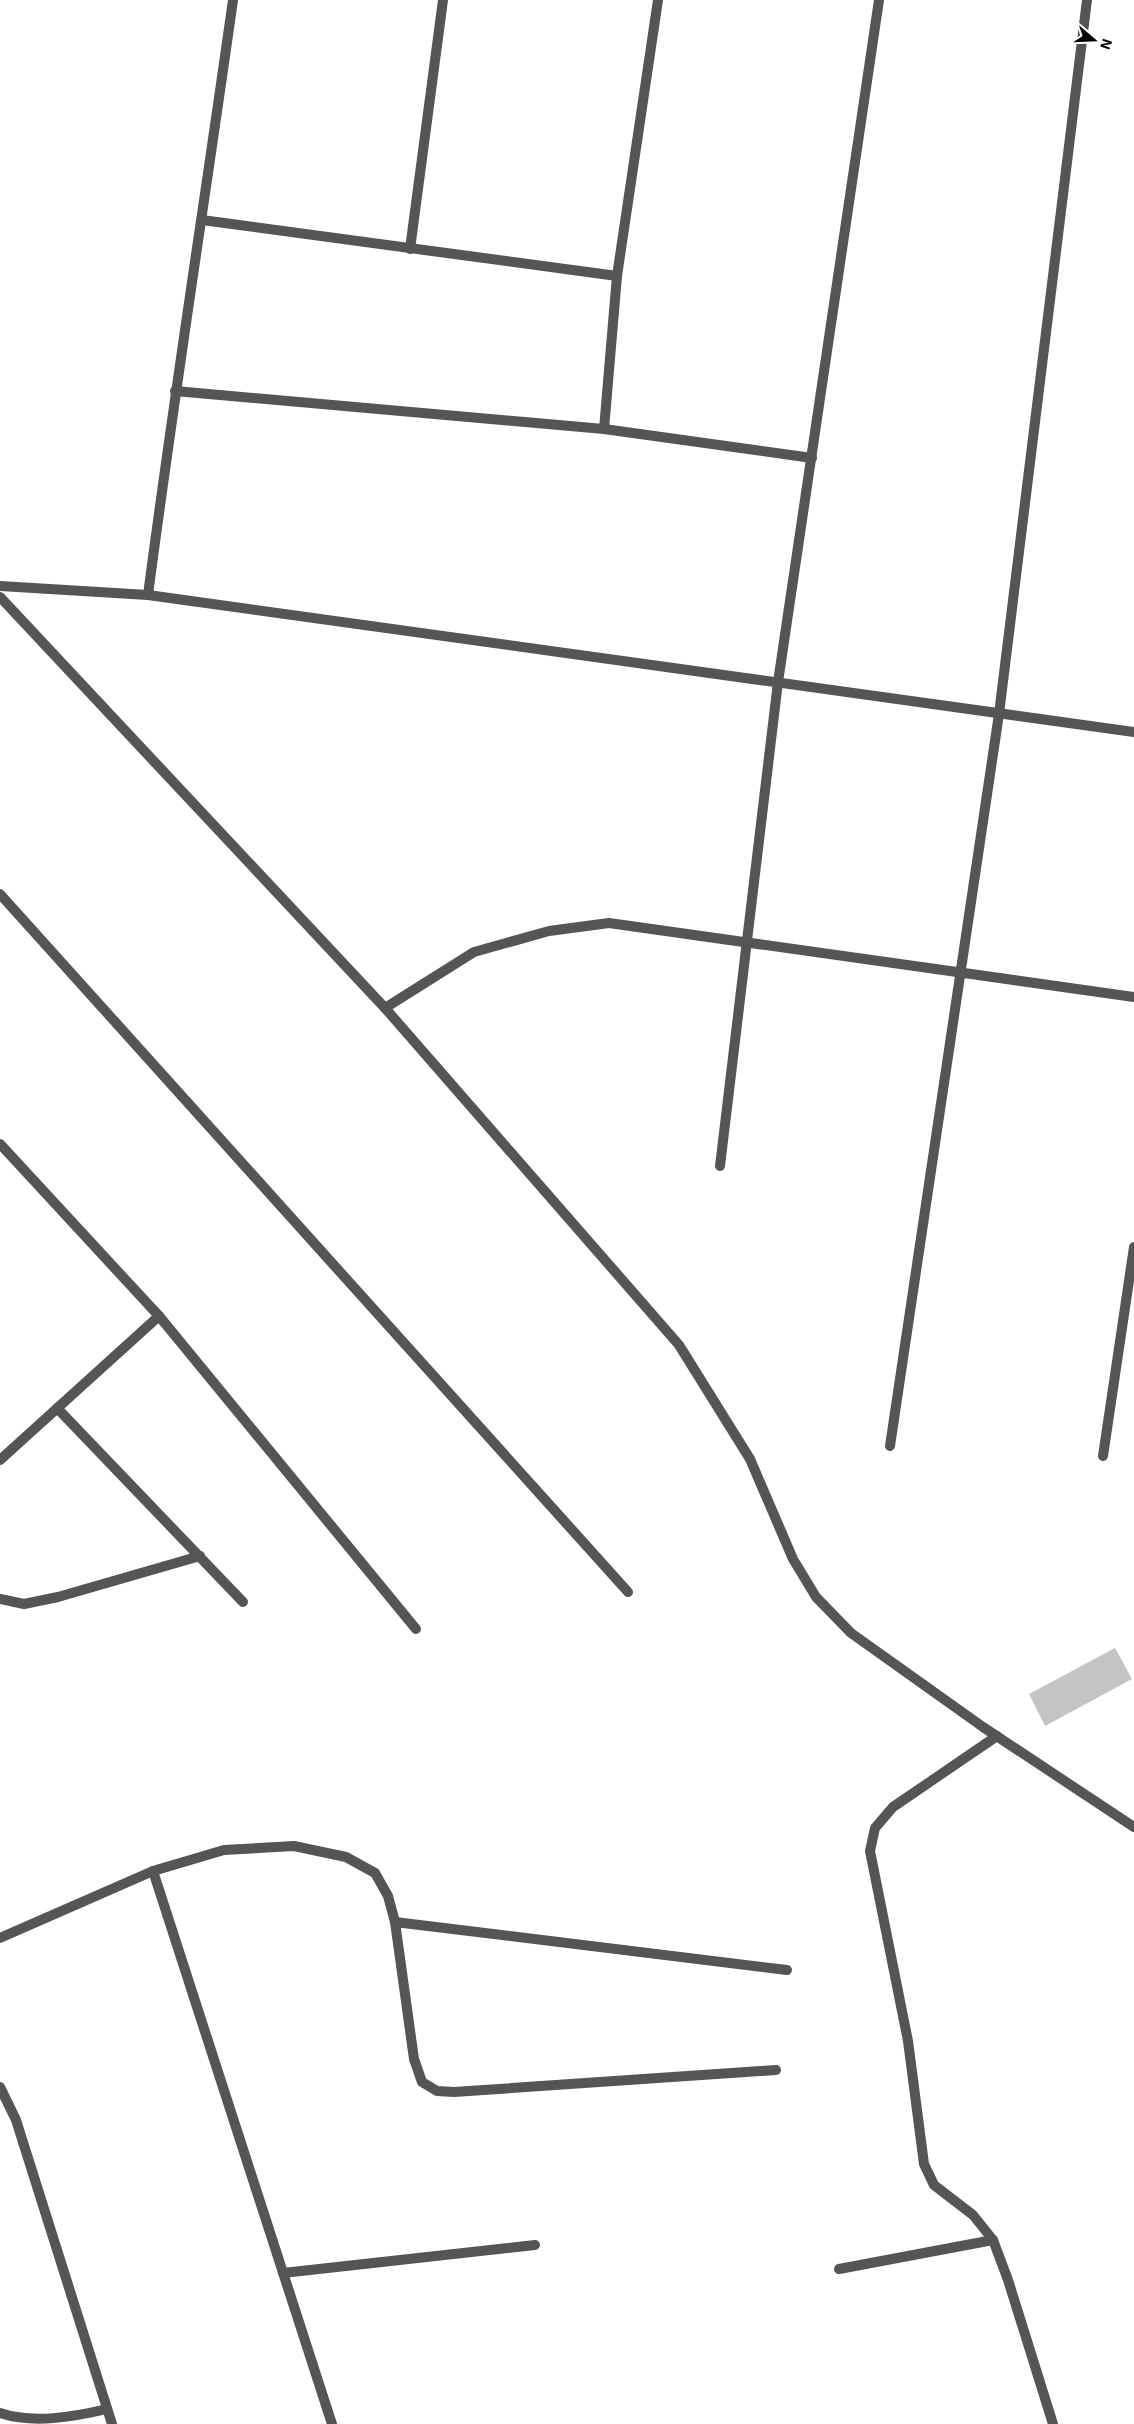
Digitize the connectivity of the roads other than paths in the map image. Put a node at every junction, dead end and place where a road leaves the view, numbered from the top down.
1 (233, 0) edge
2 (443, 0) edge
3 (658, 0) edge
4 (879, 0) edge
5 (1087, 0) edge
6 (202, 220) junction
7 (410, 249) junction
8 (617, 276) junction
9 (175, 391) junction
10 (604, 430) junction
11 (812, 458) junction
12 (0, 586) edge
13 (148, 595) junction
14 (0, 597) edge
15 (778, 682) junction
16 (999, 714) junction
17 (1134, 732) edge
18 (0, 894) edge
19 (748, 943) junction
20 (961, 973) junction
21 (1134, 997) edge
22 (385, 1008) junction
23 (0, 1144) edge
24 (720, 1166) dead end
25 (1134, 1247) edge
26 (159, 1316) junction
27 (57, 1408) junction
28 (890, 1446) dead end
29 (1103, 1456) dead end
30 (0, 1460) edge
31 (200, 1556) junction
32 (628, 1592) dead end
33 (0, 1599) edge
34 (243, 1602) dead end
35 (416, 1629) dead end
36 (997, 1736) junction
37 (1134, 1827) edge
38 (153, 1871) junction
39 (394, 1922) junction
40 (0, 1938) edge
41 (787, 1970) dead end
42 (776, 2070) dead end
43 (1, 2093) edge
44 (993, 2240) junction
45 (536, 2244) dead end
46 (838, 2269) dead end
47 (283, 2274) junction
48 (107, 2408) junction
49 (0, 2413) edge
50 (112, 2424) edge
51 (332, 2424) edge
52 (1053, 2424) edge

1 - 6 street
2 - 7 street
3 - 8 street
4 - 11 street
5 - 16 street
6 - 7 street
6 - 9 street
7 - 8 street
8 - 10 street
9 - 10 street
9 - 13 street
10 - 11 street
11 - 15 street
12 - 13 street
13 - 15 street
14 - 22 street
15 - 16 street
15 - 19 street
16 - 17 street
16 - 20 street
18 - 32 street
19 - 20 street
19 - 22 street
19 - 24 street
20 - 21 street
20 - 28 street
22 - 36 street
23 - 26 street
25 - 29 street
26 - 27 street
26 - 35 street
27 - 30 street
27 - 31 street
31 - 33 street
31 - 34 street
36 - 37 street
36 - 44 street
38 - 39 street
38 - 40 street
38 - 47 street
39 - 41 street
39 - 42 street
43 - 48 street
44 - 46 street
44 - 52 street
45 - 47 street
47 - 51 street
48 - 49 street
48 - 50 street

